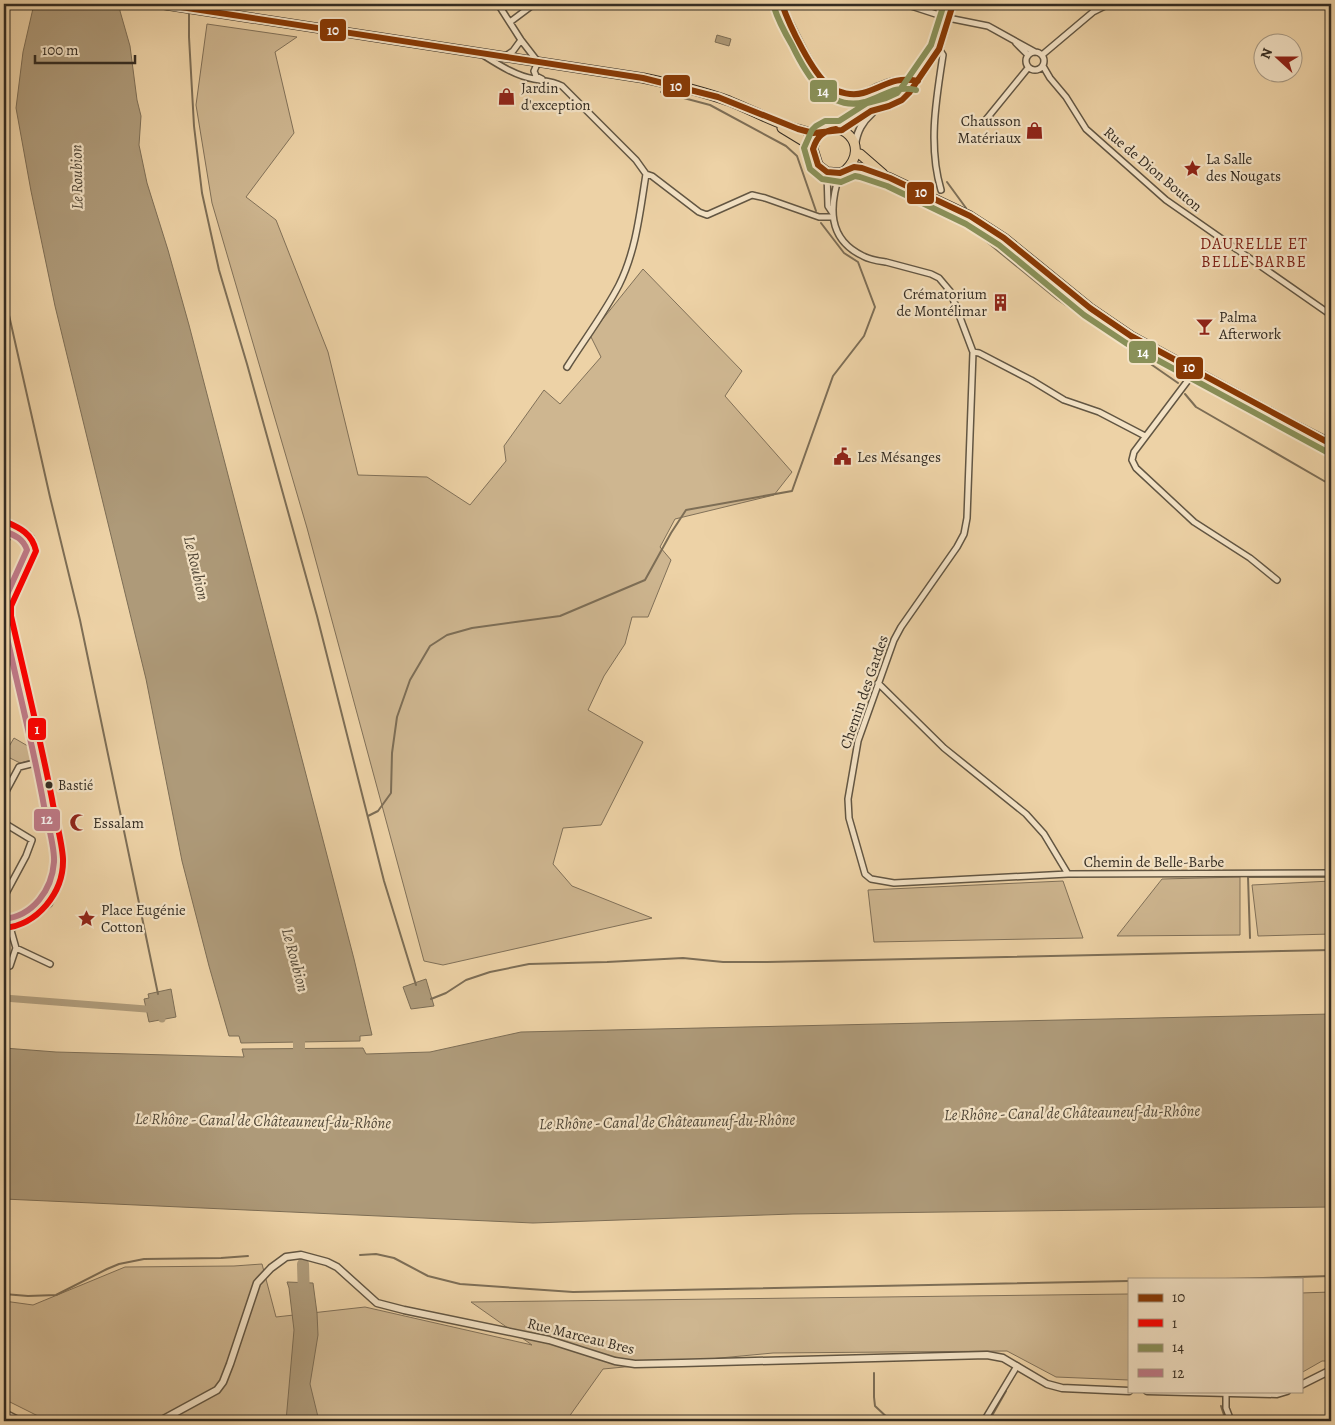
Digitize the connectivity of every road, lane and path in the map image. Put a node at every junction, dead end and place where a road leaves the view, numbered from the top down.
1 (161, 4) edge
2 (498, 4) edge
3 (534, 4) edge
4 (782, 4) edge
5 (906, 4) edge
6 (953, 4) edge
7 (1108, 4) edge
8 (948, 18) junction
9 (510, 22) junction
10 (1012, 39) junction
11 (521, 40) junction
12 (939, 49) junction
13 (1035, 52) junction
14 (480, 54) junction
15 (1028, 54) junction
16 (1042, 55) junction
17 (504, 57) junction
18 (538, 62) junction
19 (1043, 66) junction
20 (1028, 68) junction
21 (1035, 70) junction
22 (1050, 78) junction
23 (545, 80) junction
24 (918, 81) junction
25 (877, 109) junction
26 (766, 118) junction
27 (984, 122) dead end
28 (842, 130) junction
29 (820, 134) junction
30 (813, 149) junction
31 (856, 149) junction
32 (843, 171) junction
33 (826, 172) junction
34 (646, 174) junction
35 (890, 178) junction
36 (941, 190) dead end
37 (832, 215) junction
38 (1331, 314) edge
39 (973, 352) junction
40 (568, 367) dead end
41 (1195, 371) junction
42 (1145, 436) junction
43 (1331, 444) edge
44 (4, 521) edge
45 (13, 526) junction
46 (6, 540) dead end
47 (1277, 580) dead end
48 (4, 590) edge
49 (16, 595) junction
50 (878, 683) junction
51 (43, 761) junction
52 (4, 795) edge
53 (4, 823) edge
54 (1068, 874) junction
55 (1331, 874) edge
56 (4, 897) edge
57 (10, 927) junction
58 (4, 928) edge
59 (16, 948) junction
60 (50, 964) dead end
61 (10, 966) dead end
62 (1017, 1366) junction
63 (1331, 1370) edge
64 (1302, 1384) edge
65 (1128, 1391) edge
66 (1186, 1392) edge
67 (1284, 1392) edge
68 (1226, 1393) junction
69 (4, 1413) edge
70 (20, 1421) edge
71 (160, 1421) edge
72 (984, 1421) edge
73 (1231, 1421) edge

1 - 14 main road
2 - 9 street
3 - 9 street
4 - 24 street
5 - 8 street
6 - 8 street
7 - 16 street
8 - 10 street
8 - 12 street
9 - 11 street
10 - 13 street
10 - 15 street
11 - 17 street
11 - 18 street
12 - 24 street
12 - 36 street
13 - 15 street
13 - 16 street
14 - 17 main road
14 - 23 street
15 - 20 street
16 - 19 street
17 - 18 main road
18 - 23 street
18 - 26 main road
19 - 21 street
19 - 22 street, Rue de Dion Bouton
20 - 21 street
20 - 27 street
21 - 22 street, Rue de Dion Bouton
22 - 38 street, Rue de Dion Bouton
23 - 34 street
24 - 25 street
25 - 28 street
25 - 31 street
26 - 29 main road
26 - 30 main road
28 - 29 main road
28 - 31 main road
29 - 30 main road
30 - 33 main road
31 - 32 main road
31 - 35 main road
32 - 33 main road
32 - 35 main road
32 - 37 street
33 - 37 street
34 - 37 street
34 - 40 street
35 - 41 main road
37 - 39 street, Chemin des Gardes
39 - 42 street
39 - 50 street, Chemin des Gardes
41 - 42 street
41 - 43 main road
42 - 47 street
44 - 45 street
45 - 46 street
45 - 49 street
48 - 49 street
49 - 51 street
50 - 54 street, Chemin de Belle-Barbe
50 - 54 street, Chemin des Gardes
51 - 52 street
51 - 57 street
53 - 56 street
54 - 55 street, Chemin de Belle-Barbe
57 - 58 street
57 - 59 street
59 - 60 street
59 - 61 street
62 - 65 street, Rue Marceau Bres
62 - 71 street, Rue Marceau Bres
62 - 72 street
63 - 64 street
66 - 68 street
67 - 68 street
68 - 73 street
69 - 70 street

